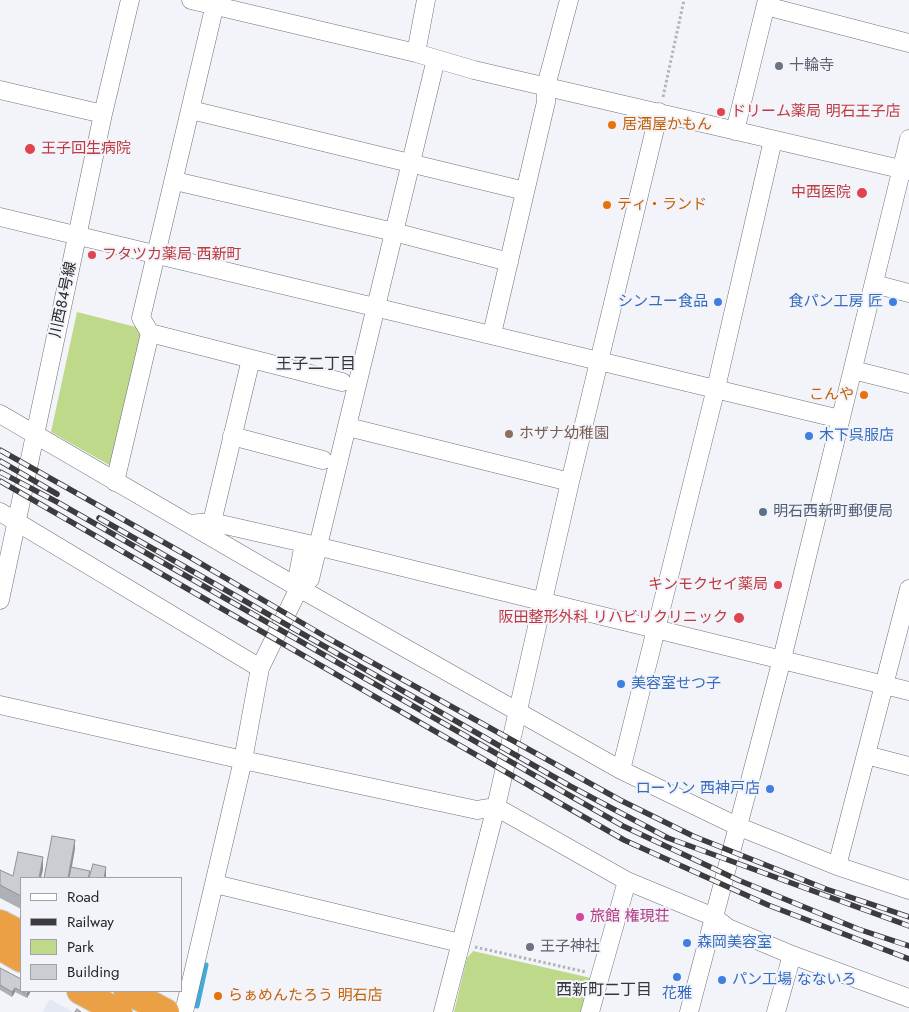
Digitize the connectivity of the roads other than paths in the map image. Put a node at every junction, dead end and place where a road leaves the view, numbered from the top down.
1 (130, 0) edge
2 (191, 0) edge
3 (426, 0) edge
4 (569, 0) edge
5 (216, 3) edge
6 (766, 3) edge
7 (909, 43) edge
8 (416, 53) junction
9 (436, 59) junction
10 (546, 86) junction
11 (0, 90) edge
12 (191, 110) junction
13 (660, 112) junction
14 (103, 114) junction
15 (735, 131) junction
16 (909, 139) edge
17 (773, 140) junction
18 (411, 164) junction
19 (905, 170) edge
20 (175, 181) junction
21 (525, 191) junction
22 (0, 217) edge
23 (394, 232) junction
24 (78, 234) junction
25 (155, 254) junction
26 (509, 262) junction
27 (874, 284) junction
28 (909, 293) edge
29 (377, 306) junction
30 (150, 334) junction
31 (492, 334) junction
32 (251, 359) junction
33 (600, 360) junction
34 (853, 370) junction
35 (342, 382) dead end
36 (909, 384) edge
37 (716, 388) junction
38 (0, 414) edge
39 (840, 419) junction
40 (348, 427) junction
41 (36, 435) junction
42 (232, 436) junction
43 (323, 460) dead end
44 (115, 482) junction
45 (570, 482) junction
46 (0, 512) edge
47 (17, 522) junction
48 (212, 522) junction
49 (189, 524) junction
50 (311, 545) junction
51 (299, 588) junction
52 (909, 589) edge
53 (0, 600) edge
54 (543, 602) junction
55 (905, 624) edge
56 (657, 630) junction
57 (782, 659) junction
58 (260, 668) junction
59 (884, 685) junction
60 (909, 691) edge
61 (0, 705) edge
62 (518, 712) junction
63 (866, 755) junction
64 (243, 760) junction
65 (909, 766) edge
66 (622, 770) junction
67 (496, 807) junction
68 (737, 826) junction
69 (837, 866) junction
70 (627, 880) junction
71 (215, 884) junction
72 (909, 890) edge
73 (714, 917) junction
74 (0, 923) edge
75 (20, 933) edge
76 (460, 943) junction
77 (0, 947) edge
78 (792, 955) junction
79 (20, 958) edge
80 (82, 992) edge
81 (129, 992) edge
82 (909, 998) edge
83 (119, 1012) edge
84 (166, 1012) edge
85 (184, 1012) edge
86 (443, 1012) edge
87 (590, 1012) edge
88 (689, 1012) edge
89 (776, 1012) edge

1 - 14 street, 川西８４号線
2 - 5 street
3 - 8 street
4 - 10 street
5 - 8 street
5 - 12 street
6 - 7 street
6 - 15 street
8 - 9 street
9 - 10 street
9 - 18 street
10 - 13 street
10 - 21 street
11 - 14 street
12 - 18 street
12 - 20 street
13 - 15 street
13 - 33 street
14 - 24 street, 川西８４号線
15 - 17 street
16 - 19 street
17 - 19 street
17 - 37 street
18 - 21 street
18 - 23 street
19 - 27 street
20 - 23 street
20 - 25 street
21 - 26 street
22 - 24 street
23 - 26 street
23 - 29 street
24 - 25 street
24 - 41 street, 川西８４号線
25 - 29 street
25 - 30 street
26 - 31 street
27 - 28 street
27 - 34 street
29 - 31 street
29 - 40 street
30 - 32 street
30 - 44 street
31 - 33 street
32 - 35 street
32 - 42 street
33 - 37 street
33 - 45 street
34 - 36 street
34 - 39 street
37 - 39 street
37 - 56 street
38 - 41 street
39 - 57 street
40 - 45 street
40 - 50 street
41 - 44 street
41 - 47 street, 川西８４号線
42 - 43 street
42 - 48 street
44 - 49 street
45 - 54 street
46 - 47 street
47 - 53 street, 川西８４号線
47 - 58 street
48 - 49 street
48 - 50 street
49 - 51 street
50 - 51 street
50 - 54 street
51 - 58 street
51 - 62 street
52 - 55 street
54 - 56 street
54 - 62 street
55 - 59 street
56 - 57 street
56 - 66 street
57 - 59 street
57 - 68 street
58 - 64 street
59 - 60 street
59 - 63 street
61 - 64 street
62 - 66 street
62 - 67 street
63 - 65 street
63 - 69 street
64 - 67 street
64 - 71 street
66 - 68 street
67 - 70 street
67 - 76 street
68 - 69 street
68 - 73 street
69 - 72 street
70 - 73 street
70 - 87 street
71 - 76 street
71 - 85 street
73 - 78 street
73 - 88 street
74 - 75 highway
76 - 86 street
77 - 79 highway
78 - 82 street
78 - 89 street
80 - 83 highway
81 - 84 highway

